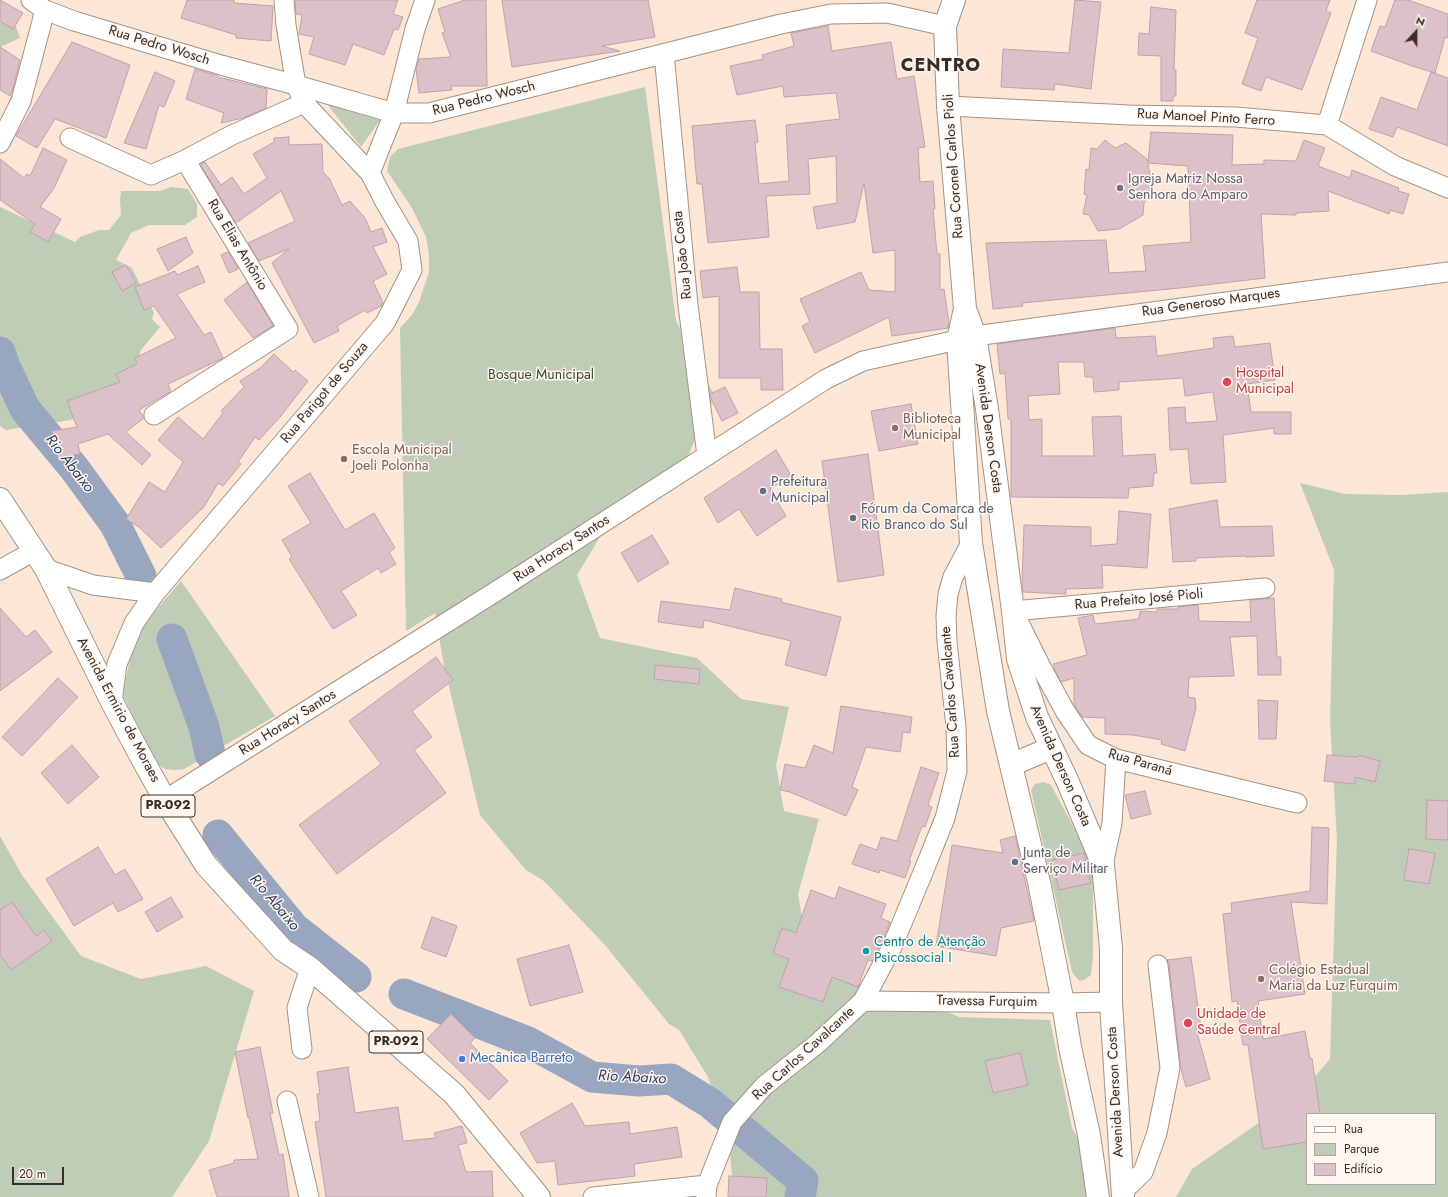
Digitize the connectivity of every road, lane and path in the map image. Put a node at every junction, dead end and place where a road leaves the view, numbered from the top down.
1 (284, 0) edge
2 (425, 0) edge
3 (954, 0) edge
4 (1367, 0) edge
5 (38, 5) edge
6 (944, 26) junction
7 (664, 54) junction
8 (296, 84) junction
9 (304, 103) junction
10 (948, 106) junction
11 (394, 113) junction
12 (1327, 125) junction
13 (70, 138) dead end
14 (0, 143) edge
15 (185, 160) junction
16 (370, 172) junction
17 (1448, 188) edge
18 (1448, 272) edge
19 (966, 338) junction
20 (154, 415) dead end
21 (707, 456) junction
22 (0, 499) edge
23 (971, 542) junction
24 (34, 551) junction
25 (46, 569) junction
26 (0, 570) edge
27 (1265, 588) dead end
28 (155, 593) junction
29 (1013, 611) junction
30 (112, 702) junction
31 (1052, 748) junction
32 (1116, 759) junction
33 (1011, 765) junction
34 (165, 800) junction
35 (1297, 803) dead end
36 (1102, 865) junction
37 (1158, 965) dead end
38 (310, 968) junction
39 (862, 1001) junction
40 (1111, 1002) junction
41 (1063, 1003) junction
42 (302, 1049) dead end
43 (287, 1101) dead end
44 (706, 1191) edge
45 (1123, 1194) edge
46 (308, 1197) edge
47 (539, 1197) edge
48 (593, 1197) edge
49 (1098, 1197) edge

1 - 8 street, Rua Parigot de Souza
2 - 11 street
3 - 6 main road, Rua Coronel Carlos Pioli
4 - 12 street
5 - 8 street, Rua Pedro Wosch
5 - 14 street
6 - 7 street, Rua Pedro Wosch
6 - 10 main road, Rua Coronel Carlos Pioli
7 - 11 street, Rua Pedro Wosch
7 - 21 street, Rua João Costa
8 - 9 street, Rua Parigot de Souza
8 - 11 street, Rua Pedro Wosch
9 - 15 street
9 - 16 street, Rua Parigot de Souza
10 - 12 street, Rua Manoel Pinto Ferro
10 - 19 main road, Rua Coronel Carlos Pioli
11 - 16 street
12 - 17 street, Rua Manoel Pinto Ferro
13 - 15 street
15 - 20 street, Rua Elias Antônio
16 - 28 street, Rua Parigot de Souza
18 - 19 street, Rua Generoso Marques
19 - 21 street, Rua Horacy Santos
19 - 23 main road, Avenida Derson Costa
19 - 29 main road, Avenida Derson Costa
21 - 34 street, Rua Horacy Santos
22 - 24 main road, Avenida Ermirio de Moraes / PR-092
23 - 33 main road, Avenida Derson Costa
23 - 39 street, Rua Carlos Cavalcante
24 - 25 main road, Avenida Ermirio de Moraes / PR-092
24 - 26 street
25 - 28 street
25 - 30 main road, Avenida Ermirio de Moraes / PR-092
27 - 29 street, Rua Prefeito José Pioli
28 - 30 street, Rua Parigot de Souza
29 - 31 main road, Avenida Derson Costa
29 - 32 street, Rua Paraná
30 - 34 main road, Avenida Ermirio de Moraes / PR-092
31 - 33 main road
31 - 36 main road, Avenida Derson Costa
32 - 35 street, Rua Paraná
32 - 36 street
33 - 41 main road, Avenida Derson Costa
34 - 38 main road, Avenida Ermirio de Moraes / PR-092
36 - 40 main road, Avenida Derson Costa
37 - 45 street
38 - 42 street
38 - 47 main road, Avenida Ermirio de Moraes / PR-092
39 - 41 street, Travessa Furquim
39 - 44 street, Rua Carlos Cavalcante
40 - 41 street, Travessa Furquim
40 - 45 main road, Avenida Derson Costa
41 - 49 main road, Avenida Derson Costa
43 - 46 street
44 - 48 street

